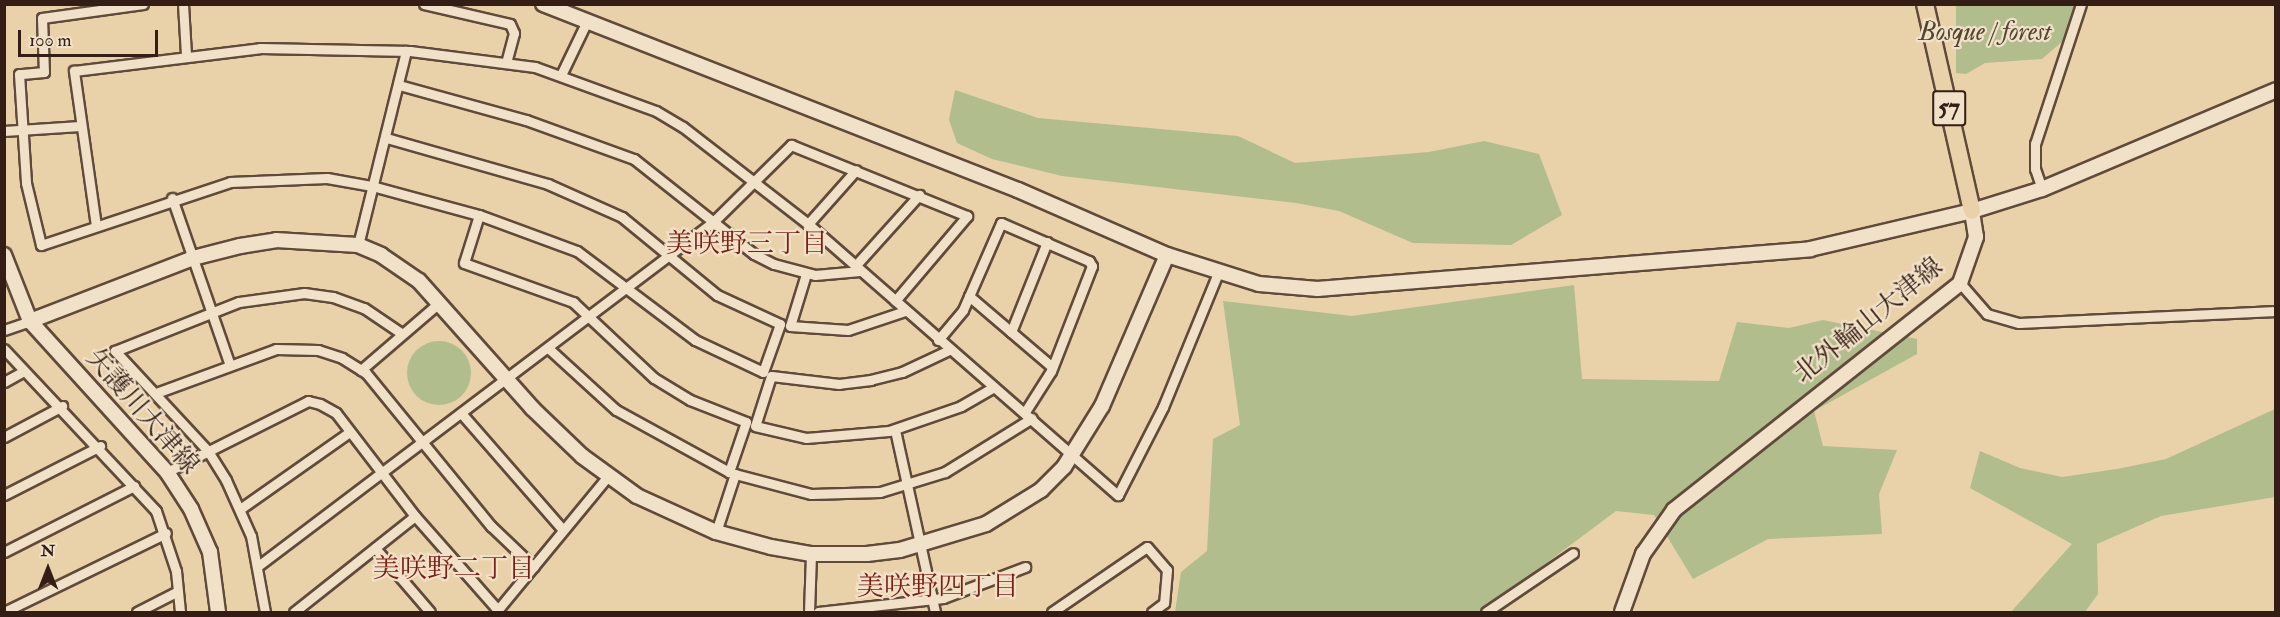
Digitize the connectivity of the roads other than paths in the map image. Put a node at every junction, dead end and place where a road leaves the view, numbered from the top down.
1 (143, 4) edge
2 (183, 4) edge
3 (424, 4) edge
4 (543, 4) edge
5 (1925, 4) edge
6 (2081, 4) edge
7 (587, 21) junction
8 (406, 51) junction
9 (186, 54) junction
10 (507, 60) junction
11 (561, 75) junction
12 (399, 85) junction
13 (2276, 90) edge
14 (80, 126) junction
15 (21, 130) junction
16 (4, 131) edge
17 (386, 138) junction
18 (856, 170) junction
19 (756, 182) junction
20 (372, 186) junction
21 (2042, 189) junction
22 (919, 195) junction
23 (172, 198) junction
24 (1972, 211) junction
25 (479, 215) junction
26 (713, 222) junction
27 (808, 224) junction
28 (96, 226) junction
29 (1047, 242) junction
30 (358, 245) junction
31 (4, 255) edge
32 (1167, 255) junction
33 (670, 256) junction
34 (193, 258) junction
35 (858, 269) junction
36 (1218, 273) junction
37 (806, 274) junction
38 (1960, 283) junction
39 (629, 286) junction
40 (969, 296) junction
41 (440, 302) junction
42 (895, 302) junction
43 (905, 311) junction
44 (2276, 311) edge
45 (211, 312) junction
46 (588, 314) junction
47 (30, 321) junction
48 (785, 325) junction
49 (4, 330) edge
50 (1011, 332) junction
51 (401, 333) junction
52 (938, 340) junction
53 (548, 348) junction
54 (4, 349) edge
55 (950, 350) junction
56 (229, 363) junction
57 (1052, 367) junction
58 (362, 370) junction
59 (22, 372) junction
60 (767, 374) junction
61 (507, 379) junction
62 (4, 382) edge
63 (994, 387) junction
64 (156, 393) junction
65 (62, 405) junction
66 (461, 413) junction
67 (1028, 415) junction
68 (751, 424) junction
69 (895, 430) junction
70 (348, 433) junction
71 (4, 437) edge
72 (422, 442) junction
73 (100, 446) junction
74 (208, 451) junction
75 (1073, 453) junction
76 (167, 472) junction
77 (382, 473) junction
78 (732, 473) junction
79 (608, 476) junction
80 (907, 485) junction
81 (134, 486) junction
82 (4, 495) edge
83 (240, 509) junction
84 (415, 516) junction
85 (563, 530) junction
86 (716, 532) junction
87 (166, 533) junction
88 (920, 544) junction
89 (375, 548) junction
90 (4, 552) edge
91 (1573, 553) dead end
92 (811, 554) junction
93 (258, 566) junction
94 (534, 567) junction
95 (1025, 567) dead end
96 (176, 592) junction
97 (933, 600) junction
98 (306, 607) edge
99 (497, 611) edge
100 (4, 612) edge
101 (137, 612) edge
102 (180, 612) edge
103 (218, 612) edge
104 (265, 612) edge
105 (294, 612) edge
106 (430, 612) edge
107 (809, 612) edge
108 (818, 612) edge
109 (935, 612) edge
110 (1053, 612) edge
111 (1152, 612) edge
112 (1486, 612) edge
113 (1622, 612) edge

1 - 15 street
2 - 9 street
3 - 10 street
4 - 7 street
5 - 24 highway, 57
6 - 21 street
7 - 11 street
7 - 32 street
8 - 9 street
8 - 10 street
8 - 12 street
9 - 14 street
10 - 11 street
11 - 19 street
12 - 17 street
12 - 26 street
13 - 21 street
14 - 15 street
14 - 28 street
15 - 16 street
15 - 28 street
17 - 20 street
17 - 33 street
18 - 19 street
18 - 22 street
18 - 27 street
19 - 26 street
19 - 27 street
20 - 23 street
20 - 25 street
20 - 30 street
21 - 24 street
22 - 35 street
22 - 42 street
23 - 28 street
23 - 34 street
24 - 36 street
24 - 38 street, 北外輪山大津線
25 - 39 street
25 - 46 street
26 - 33 street
26 - 37 street
27 - 35 street
29 - 40 street
29 - 50 street
29 - 57 street
30 - 34 street
30 - 41 street
31 - 47 street, 矢護川大津線
32 - 36 street
32 - 75 street
33 - 39 street
33 - 48 street
34 - 45 street
34 - 47 street
35 - 37 street
35 - 42 street
36 - 75 street
37 - 48 street
38 - 44 street
38 - 113 street, 北外輪山大津線
39 - 46 street
39 - 60 street
40 - 50 street
40 - 52 street
41 - 51 street
41 - 61 street
42 - 43 street
43 - 48 street
43 - 52 street
45 - 51 street
45 - 56 street
45 - 64 street
46 - 53 street
46 - 68 street
47 - 49 street
47 - 76 street, 矢護川大津線
48 - 60 street
50 - 57 street
51 - 58 street
52 - 55 street
53 - 61 street
53 - 78 street
54 - 59 street
55 - 60 street
55 - 63 street
56 - 58 street
56 - 64 street
57 - 67 street
58 - 72 street
59 - 62 street
59 - 65 street
60 - 68 street
61 - 66 street
61 - 79 street
63 - 67 street
63 - 69 street
64 - 74 street
65 - 71 street
65 - 73 street
66 - 72 street
66 - 85 street
67 - 75 street
67 - 80 street
68 - 69 street
68 - 78 street
69 - 80 street
70 - 74 street
70 - 77 street
70 - 83 street
72 - 77 street
72 - 94 street
73 - 81 street
73 - 82 street
74 - 76 street
74 - 83 street
75 - 88 street
76 - 103 street, 矢護川大津線
77 - 84 street
77 - 93 street
78 - 80 street
78 - 86 street
79 - 85 street
79 - 86 street
80 - 88 street
81 - 87 street
81 - 90 street
83 - 93 street
84 - 89 street
84 - 99 street
85 - 94 street
86 - 92 street
87 - 96 street
87 - 100 street
88 - 92 street
88 - 97 street
89 - 98 street
89 - 106 street
91 - 112 street
92 - 107 street
93 - 104 street
94 - 99 street
95 - 97 street
96 - 101 street
96 - 102 street
97 - 108 street
97 - 109 street
98 - 105 street
110 - 111 street

